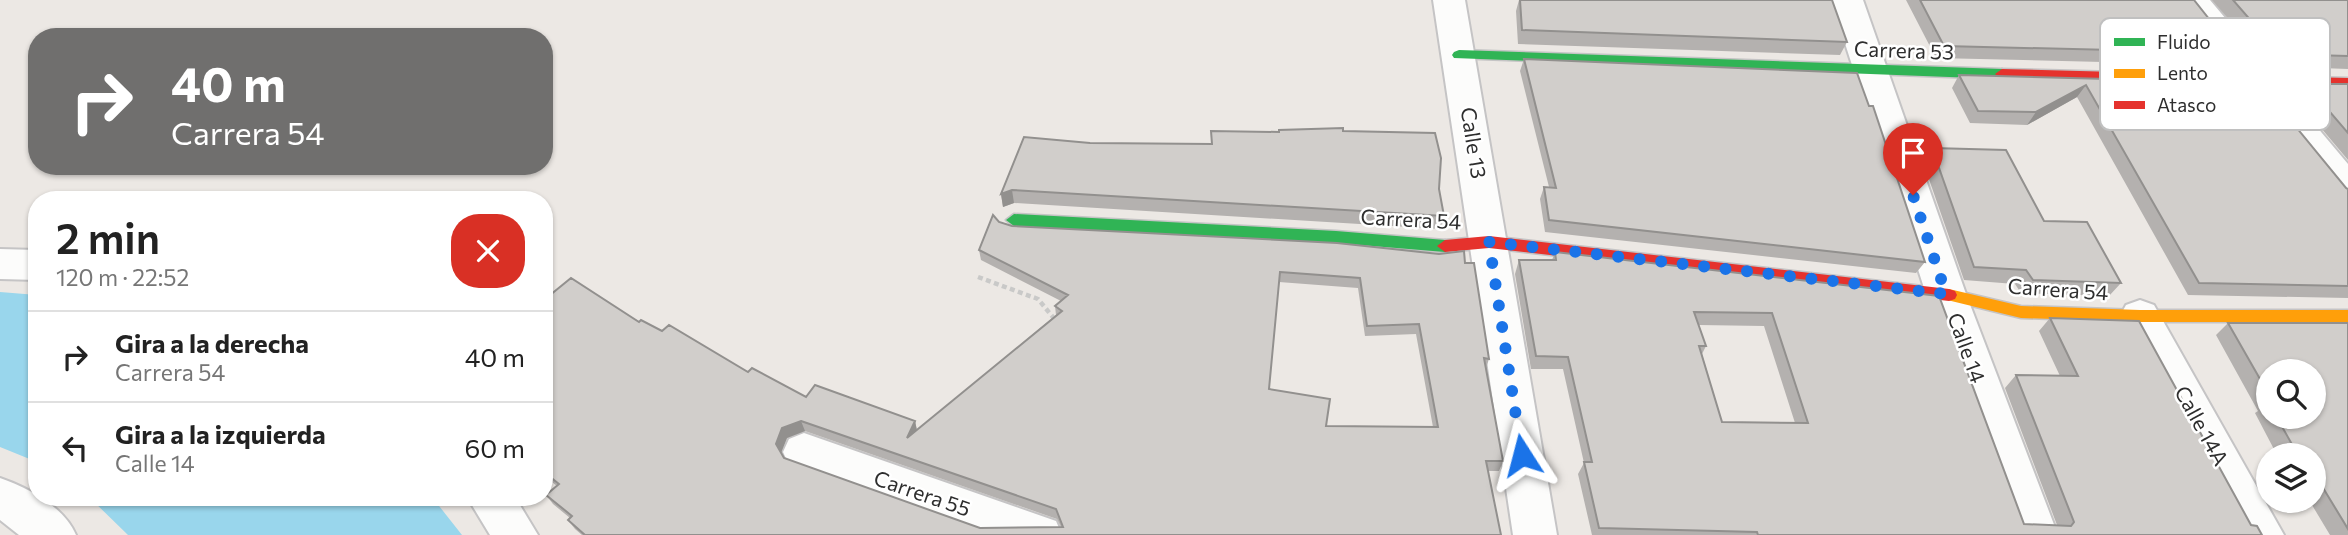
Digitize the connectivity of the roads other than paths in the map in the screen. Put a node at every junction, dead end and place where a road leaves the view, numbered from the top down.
1 (1449, 0) edge
2 (1847, 0) edge
3 (2193, 0) edge
4 (2208, 18) edge
5 (1459, 55) junction
6 (1872, 71) junction
7 (2100, 78) edge
8 (2330, 83) edge
9 (2348, 83) edge
10 (2299, 130) edge
11 (2348, 189) edge
12 (1014, 220) dead end
13 (1489, 242) junction
14 (0, 264) edge
15 (28, 265) edge
16 (1946, 294) junction
17 (2140, 316) junction
18 (2348, 316) edge
19 (804, 452) dead end
20 (0, 498) edge
21 (495, 506) edge
22 (54, 535) edge
23 (516, 535) edge
24 (1040, 535) edge
25 (1535, 535) edge
26 (2036, 535) edge
27 (2262, 535) edge

1 - 5 street, Calle 13
2 - 6 street, Calle 14
3 - 4 street
5 - 6 street, Carrera 53
5 - 13 street, Calle 13
6 - 7 street, Carrera 53
6 - 16 street, Calle 14
8 - 9 street, Carrera 53
10 - 11 street
12 - 13 street, Carrera 54
13 - 16 street, Carrera 54
13 - 25 street, Calle 13
14 - 15 street
16 - 17 street, Carrera 54
16 - 26 street, Calle 14
17 - 18 street, Carrera 54
17 - 27 street, Calle 14A
19 - 24 street, Carrera 55
20 - 22 street
21 - 23 street

